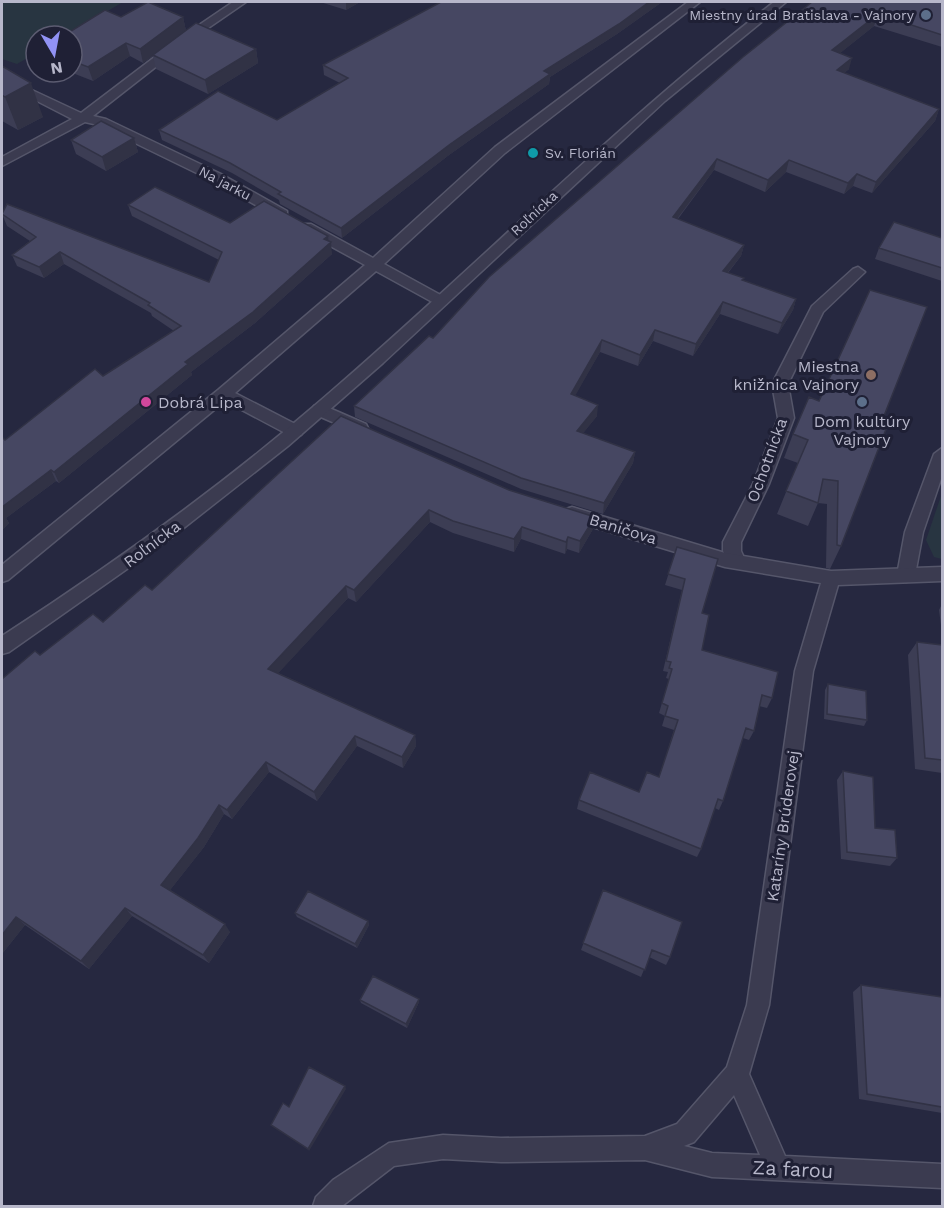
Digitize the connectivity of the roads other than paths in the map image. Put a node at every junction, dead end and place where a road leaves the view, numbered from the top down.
1 (240, 2) edge
2 (694, 2) edge
3 (780, 2) edge
4 (2, 79) edge
5 (83, 118) junction
6 (2, 162) edge
7 (375, 264) junction
8 (858, 272) dead end
9 (441, 301) junction
10 (224, 394) junction
11 (320, 410) junction
12 (295, 431) junction
13 (375, 434) edge
14 (942, 454) edge
15 (559, 510) edge
16 (731, 561) junction
17 (942, 574) edge
18 (2, 575) edge
19 (906, 576) junction
20 (831, 578) junction
21 (2, 646) edge
22 (737, 1074) junction
23 (645, 1148) junction
24 (778, 1168) junction
25 (942, 1176) edge
26 (325, 1206) edge

1 - 5 street
2 - 7 street
3 - 9 street, Roľnícka
4 - 5 street, Na jarku
5 - 6 street
5 - 7 street, Na jarku
7 - 9 street, Na jarku
7 - 10 street
8 - 16 street, Ochotnícka
9 - 11 street, Roľnícka
10 - 12 street
10 - 18 street
11 - 12 street, Roľnícka
11 - 13 street
12 - 21 street, Roľnícka
14 - 19 street
15 - 16 street, Baničova
16 - 20 street, Baničova
17 - 19 street, Baničova
19 - 20 street, Baničova
20 - 22 street, Kataríny Brúderovej
22 - 23 street, Kataríny Brúderovej
22 - 24 street
23 - 24 street, Za farou
23 - 26 street, Kataríny Brúderovej
24 - 25 street, Za farou

